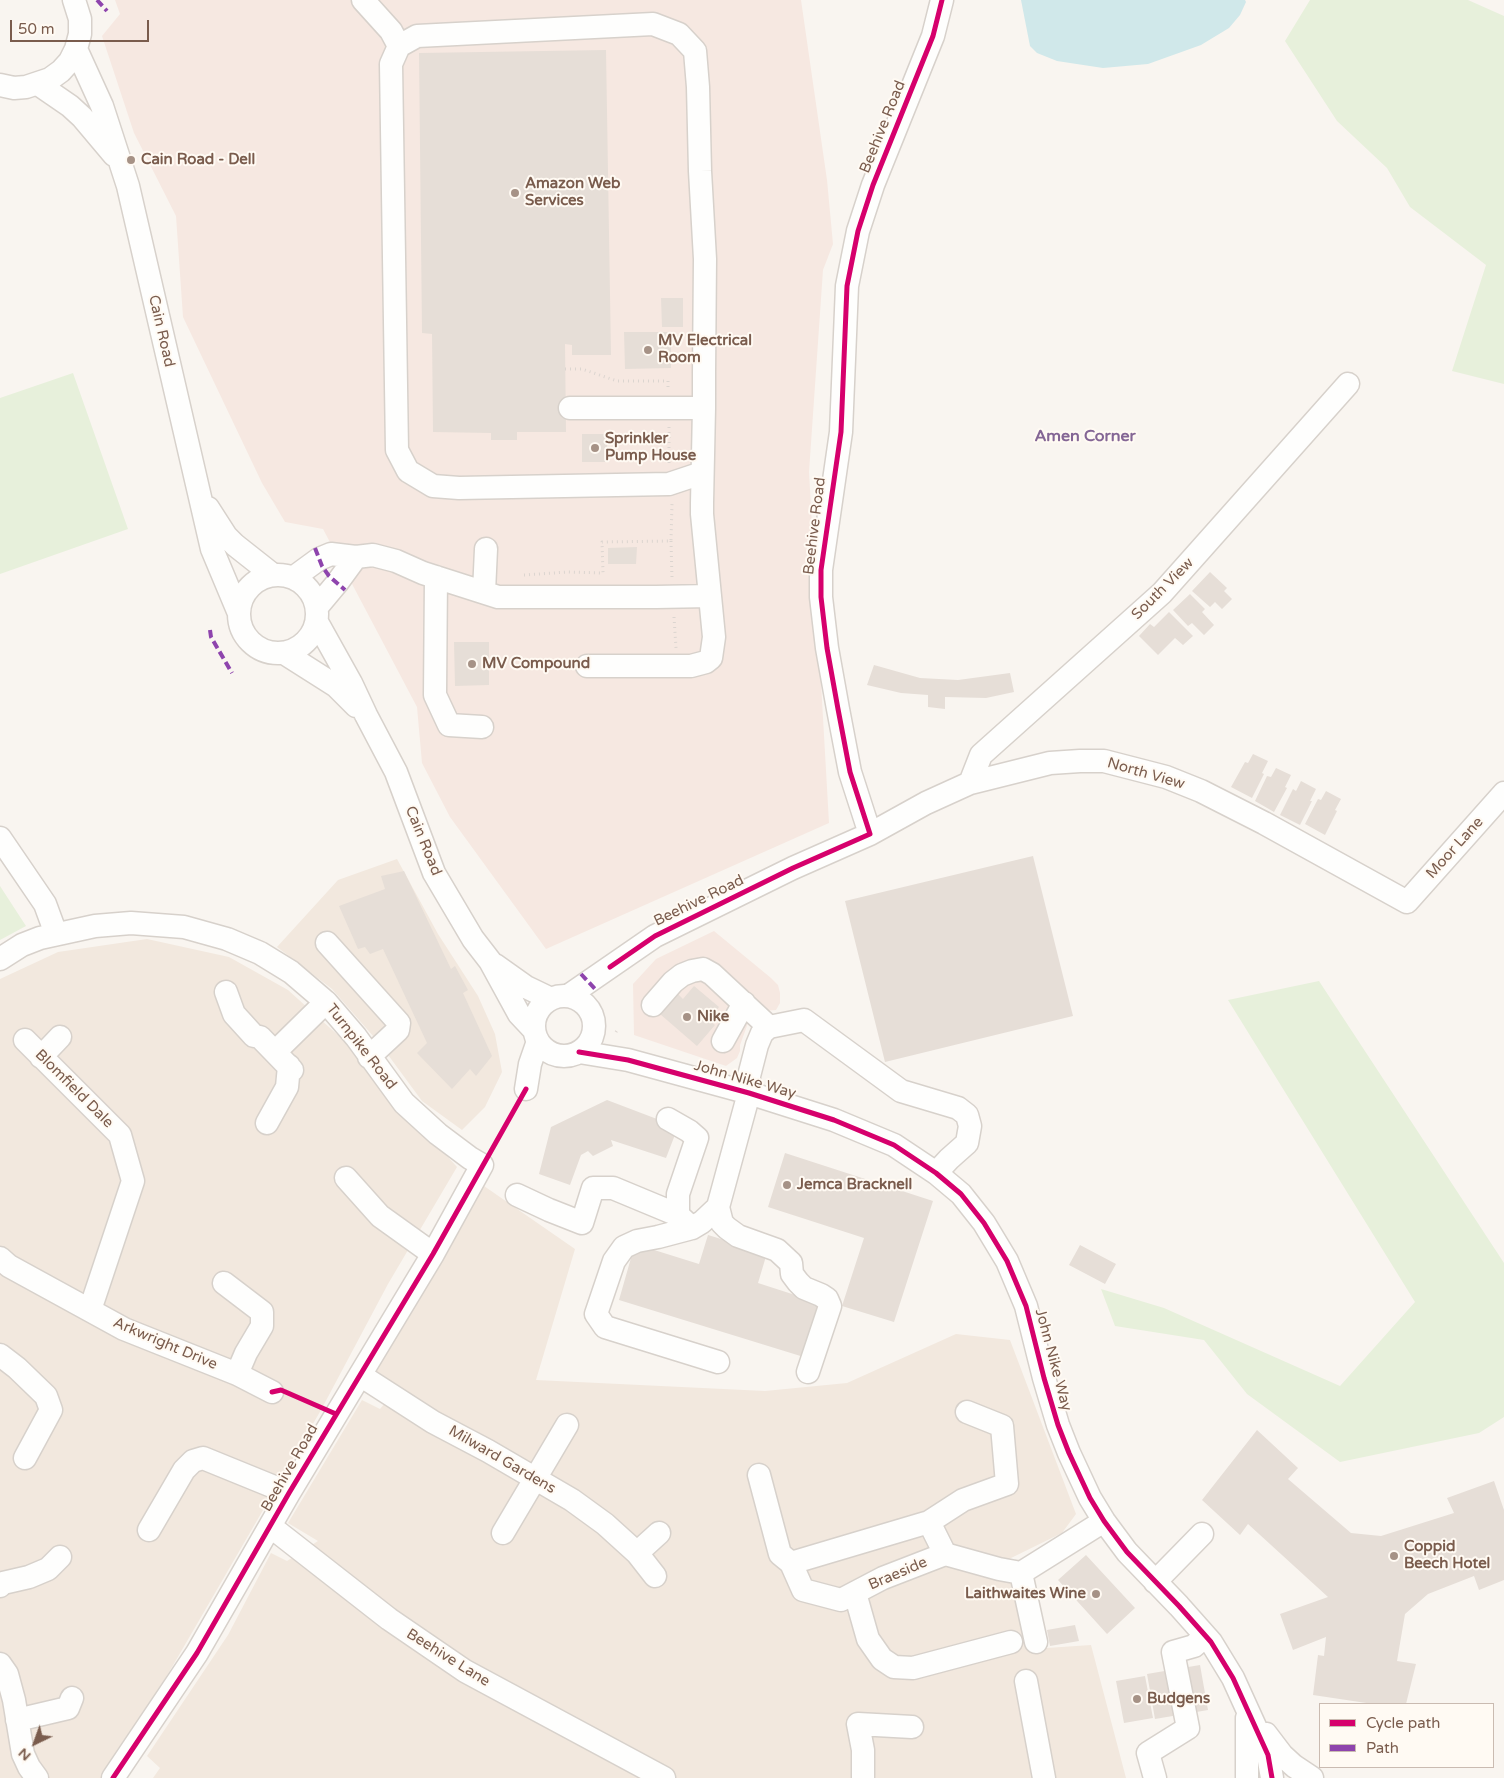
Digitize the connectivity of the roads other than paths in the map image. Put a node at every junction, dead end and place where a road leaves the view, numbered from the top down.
1 (94, 0) edge
2 (363, 0) edge
3 (942, 0) edge
4 (77, 10) edge
5 (399, 46) junction
6 (76, 49) junction
7 (38, 84) junction
8 (1, 86) edge
9 (120, 164) junction
10 (1348, 384) dead end
11 (570, 408) dead end
12 (704, 408) junction
13 (702, 473) junction
14 (202, 499) junction
15 (486, 549) dead end
16 (356, 557) junction
17 (283, 576) junction
18 (436, 577) junction
19 (492, 595) junction
20 (710, 596) junction
21 (238, 612) junction
22 (317, 615) junction
23 (284, 654) junction
24 (587, 666) dead end
25 (366, 715) junction
26 (482, 726) dead end
27 (970, 783) junction
28 (1504, 794) edge
29 (870, 834) junction
30 (0, 838) edge
31 (1407, 902) joint
32 (56, 934) junction
33 (327, 943) dead end
34 (0, 959) edge
35 (490, 961) junction
36 (610, 967) junction
37 (226, 992) dead end
38 (559, 997) junction
39 (326, 1002) junction
40 (744, 1003) junction
41 (653, 1006) dead end
42 (590, 1016) junction
43 (769, 1027) junction
44 (536, 1036) junction
45 (60, 1037) dead end
46 (24, 1040) dead end
47 (723, 1040) dead end
48 (568, 1054) junction
49 (279, 1056) junction
50 (41, 1057) junction
51 (369, 1057) junction
52 (628, 1060) junction
53 (749, 1093) junction
54 (668, 1119) dead end
55 (267, 1123) dead end
56 (482, 1165) joint
57 (936, 1173) junction
58 (346, 1178) dead end
59 (517, 1195) dead end
60 (718, 1207) junction
61 (685, 1221) junction
62 (433, 1254) junction
63 (3, 1269) edge
64 (224, 1283) dead end
65 (90, 1310) junction
66 (0, 1355) edge
67 (718, 1362) dead end
68 (808, 1372) dead end
69 (237, 1374) junction
70 (360, 1376) junction
71 (272, 1392) dead end
72 (967, 1412) dead end
73 (567, 1425) dead end
74 (25, 1458) dead end
75 (759, 1474) dead end
76 (536, 1479) junction
77 (289, 1493) junction
78 (1104, 1520) junction
79 (929, 1522) junction
80 (270, 1526) junction
81 (149, 1530) dead end
82 (503, 1532) dead end
83 (659, 1533) dead end
84 (1202, 1534) dead end
85 (637, 1553) junction
86 (945, 1554) junction
87 (60, 1557) dead end
88 (791, 1563) junction
89 (1021, 1573) junction
90 (655, 1576) dead end
91 (1156, 1582) junction
92 (0, 1586) edge
93 (855, 1593) junction
94 (1205, 1636) junction
95 (1011, 1642) dead end
96 (1036, 1642) dead end
97 (0, 1664) edge
98 (1026, 1681) dead end
99 (72, 1698) dead end
100 (1246, 1707) junction
101 (17, 1720) junction
102 (912, 1728) dead end
103 (638, 1772) edge
104 (118, 1776) edge
105 (37, 1778) edge
106 (664, 1778) edge
107 (863, 1778) edge
108 (1044, 1778) edge
109 (1155, 1778) edge
110 (1248, 1778) edge
111 (1272, 1778) edge
112 (1312, 1778) edge

1 - 4 street
2 - 5 street
3 - 29 street, Beehive Road
4 - 6 street
5 - 12 street
5 - 13 street
6 - 7 street
6 - 9 street, Cain Road
7 - 8 street
7 - 9 street, Cain Road
9 - 14 street, Cain Road
10 - 27 street, South View
11 - 12 street
12 - 13 street
13 - 20 street
14 - 17 street, Cain Road
14 - 21 street, Cain Road
15 - 19 street
16 - 17 street
16 - 18 street
16 - 22 street
17 - 21 street
17 - 22 street
18 - 19 street
18 - 26 street
19 - 20 street
20 - 24 street
21 - 23 street
22 - 23 street
22 - 25 street, Cain Road
23 - 25 street, Cain Road
25 - 35 street, Cain Road
27 - 29 street, North View
27 - 31 street, North View
28 - 31 street, Moor Lane
29 - 36 street, Beehive Road
30 - 32 street
32 - 34 street, Turnpike Road
32 - 39 street, Turnpike Road
33 - 51 street
35 - 38 street, Cain Road
35 - 44 street, Cain Road
36 - 38 street, Beehive Road
36 - 42 street, Beehive Road
37 - 49 street
38 - 42 street
38 - 44 street
39 - 49 street
39 - 51 street, Turnpike Road
40 - 41 street
40 - 43 street
40 - 47 street
42 - 48 street
42 - 52 street
43 - 53 street
43 - 57 street
44 - 48 street
44 - 48 street
45 - 50 street
46 - 50 street, Blomfield Dale
48 - 52 street, John Nike Way
49 - 55 street
50 - 65 street, Blomfield Dale
51 - 56 street, Turnpike Road
52 - 53 street, John Nike Way
53 - 57 street, John Nike Way
53 - 60 street
54 - 61 street
56 - 62 street, Beehive Road
57 - 78 street, John Nike Way
58 - 62 street
59 - 61 street
60 - 61 street
60 - 68 street
61 - 67 street
62 - 70 street, Beehive Road
63 - 65 street, Arkwright Drive
64 - 69 street
65 - 69 street, Arkwright Drive
66 - 74 street
69 - 71 street, Arkwright Drive
70 - 76 street, Milward Gardens
70 - 77 street, Beehive Road
72 - 79 street
73 - 76 street
75 - 88 street, Braeside
76 - 82 street
76 - 85 street, Milward Gardens
77 - 80 street, Beehive Road
77 - 81 street
78 - 89 street
78 - 91 street, John Nike Way
79 - 86 street
79 - 88 street
80 - 103 street, Beehive Lane
80 - 104 street, Beehive Road
83 - 85 street
84 - 91 street
85 - 90 street, Milward Gardens
86 - 89 street, Braeside
86 - 93 street, Braeside
87 - 92 street
88 - 93 street, Braeside
89 - 96 street
91 - 94 street, John Nike Way
93 - 95 street
94 - 100 street, John Nike Way
94 - 109 street
97 - 101 street
98 - 108 street
99 - 101 street
100 - 110 street, John Nike Way
100 - 111 street, John Nike Way
100 - 112 street, John Nike Way
101 - 105 street
102 - 107 street
103 - 106 street, Beehive Lane

